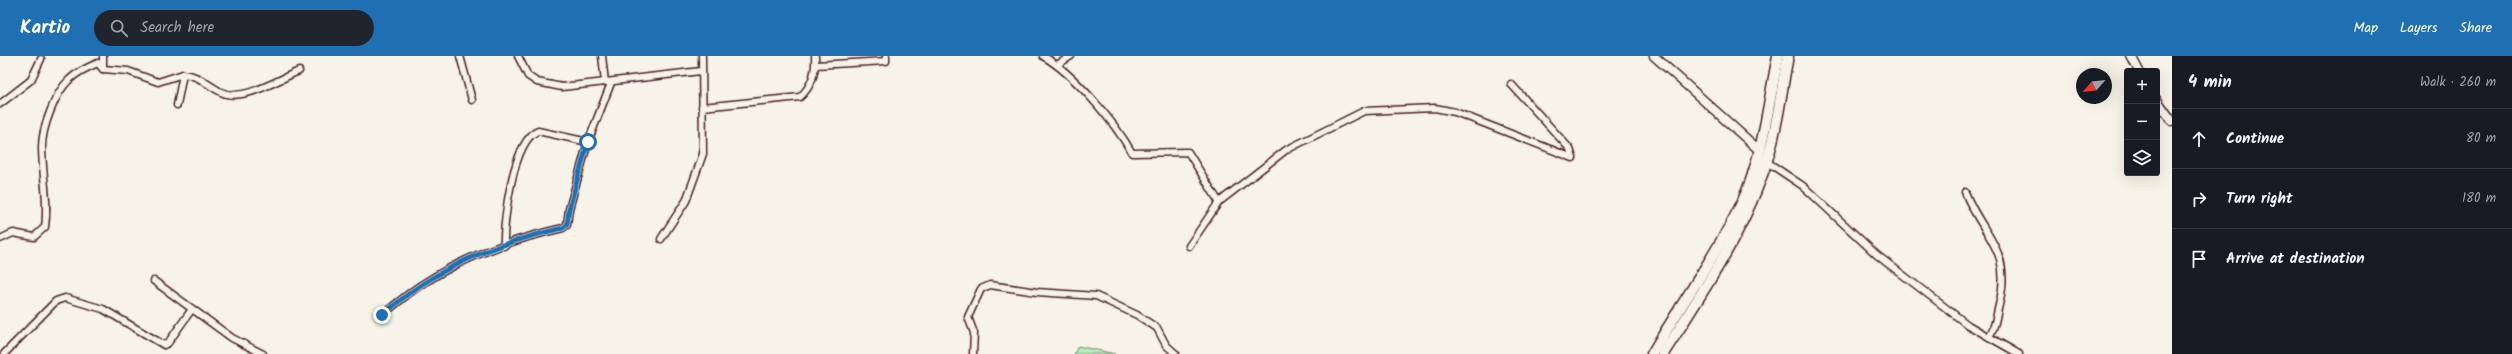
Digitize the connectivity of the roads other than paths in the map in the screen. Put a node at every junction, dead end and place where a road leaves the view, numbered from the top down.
1 (103, 56) edge
2 (460, 56) edge
3 (518, 56) edge
4 (602, 56) edge
5 (702, 56) edge
6 (815, 56) edge
7 (886, 56) edge
8 (1043, 56) edge
9 (1071, 56) edge
10 (1654, 56) edge
11 (1778, 56) edge
12 (1788, 56) edge
13 (2131, 56) edge
14 (41, 59) dead end
15 (816, 65) junction
16 (1057, 65) junction
17 (2137, 68) edge
18 (103, 69) junction
19 (299, 71) dead end
20 (701, 71) junction
21 (183, 74) junction
22 (608, 82) junction
23 (1511, 84) dead end
24 (472, 100) dead end
25 (0, 104) edge
26 (2160, 104) edge
27 (177, 105) dead end
28 (702, 107) junction
29 (2172, 121) edge
30 (588, 142) junction
31 (1759, 150) junction
32 (1767, 162) junction
33 (1965, 192) dead end
34 (1219, 202) junction
35 (0, 239) edge
36 (661, 240) dead end
37 (504, 246) junction
38 (1189, 246) dead end
39 (154, 281) dead end
40 (192, 309) junction
41 (382, 315) dead end
42 (1989, 337) junction
43 (4, 354) edge
44 (263, 354) edge
45 (973, 354) edge
46 (1176, 354) edge
47 (1652, 354) edge
48 (1663, 354) edge
49 (2019, 354) edge

1 - 18 street
2 - 24 street
3 - 22 street
4 - 22 street
5 - 20 street
6 - 15 street
7 - 15 street
8 - 16 street
9 - 16 street
10 - 31 street
11 - 31 main road
12 - 32 main road
13 - 17 street
14 - 25 street
15 - 28 street
16 - 34 street
18 - 21 street
18 - 35 street
19 - 21 street
20 - 22 street
20 - 28 street
21 - 27 street
22 - 30 street
23 - 34 street
26 - 29 street
28 - 36 street
30 - 37 street
30 - 37 street
31 - 47 main road
32 - 42 street
32 - 48 main road
33 - 42 street
34 - 38 street
37 - 41 street
39 - 40 street
40 - 43 street
40 - 44 street
42 - 49 street
45 - 46 street

